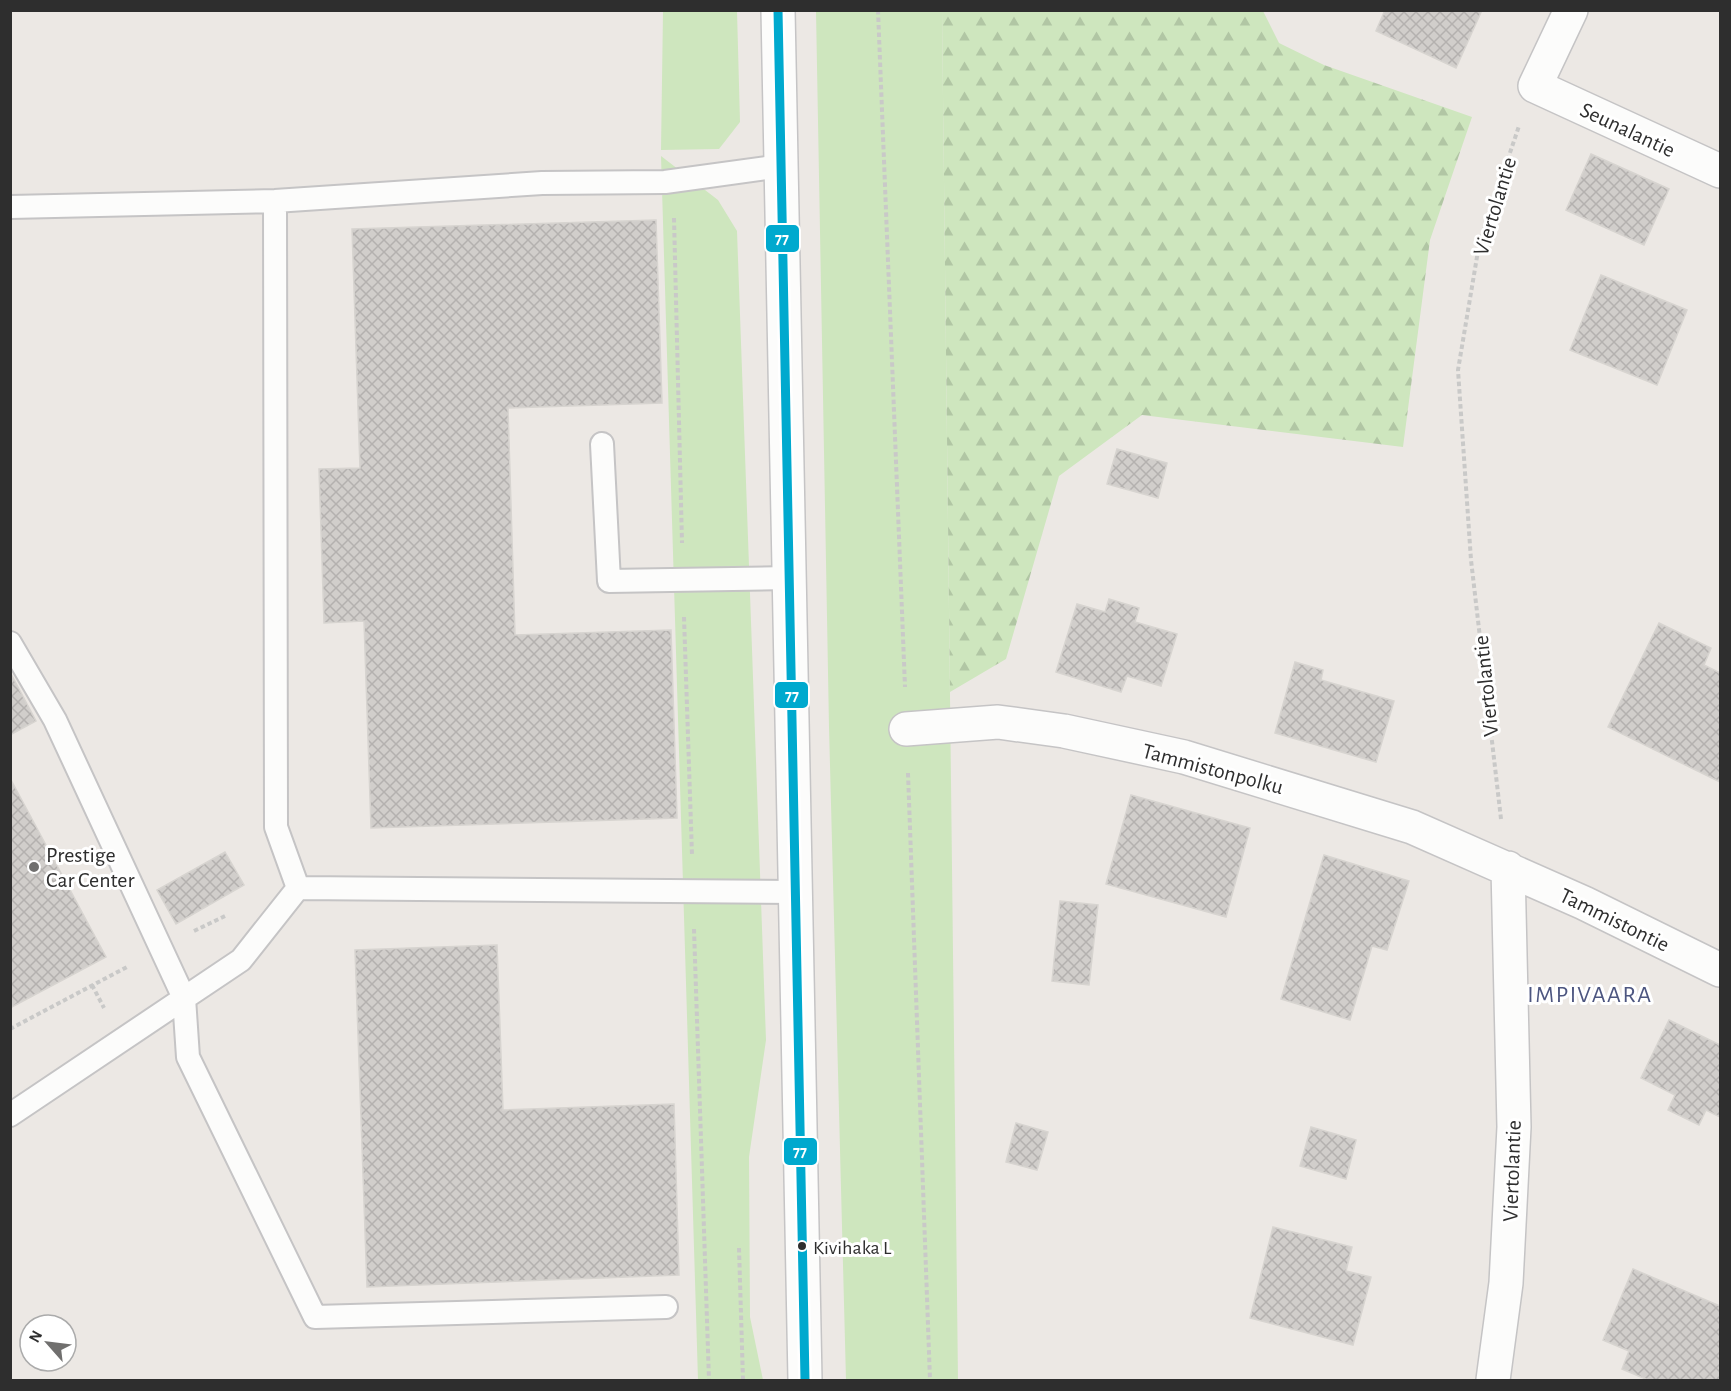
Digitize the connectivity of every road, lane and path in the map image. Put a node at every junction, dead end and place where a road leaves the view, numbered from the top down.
1 (778, 10) edge
2 (1571, 10) edge
3 (1535, 86) junction
4 (781, 166) junction
5 (1720, 171) edge
6 (674, 180) junction
7 (275, 201) junction
8 (10, 207) edge
9 (602, 444) dead end
10 (789, 578) junction
11 (683, 580) junction
12 (10, 643) edge
13 (906, 729) dead end
14 (1508, 868) junction
15 (298, 888) junction
16 (693, 892) junction
17 (796, 892) junction
18 (1720, 970) edge
19 (184, 998) junction
20 (10, 1115) edge
21 (740, 1248) dead end
22 (666, 1307) dead end
23 (710, 1380) edge
24 (743, 1380) edge
25 (805, 1380) edge
26 (1493, 1380) edge

1 - 4 street
2 - 3 street
3 - 5 street, Seunalantie
3 - 14 path, Viertolantie
4 - 6 lane
4 - 10 street
6 - 7 lane
6 - 11 path
7 - 8 lane
7 - 15 lane
9 - 11 lane
10 - 11 lane
10 - 17 street
11 - 16 path
12 - 19 lane
13 - 14 street, Tammistonpolku
14 - 18 street, Tammistontie
14 - 26 street, Viertolantie
15 - 16 lane
15 - 19 lane
16 - 17 lane
16 - 23 path
17 - 25 street
19 - 20 lane
19 - 22 lane
21 - 24 path

